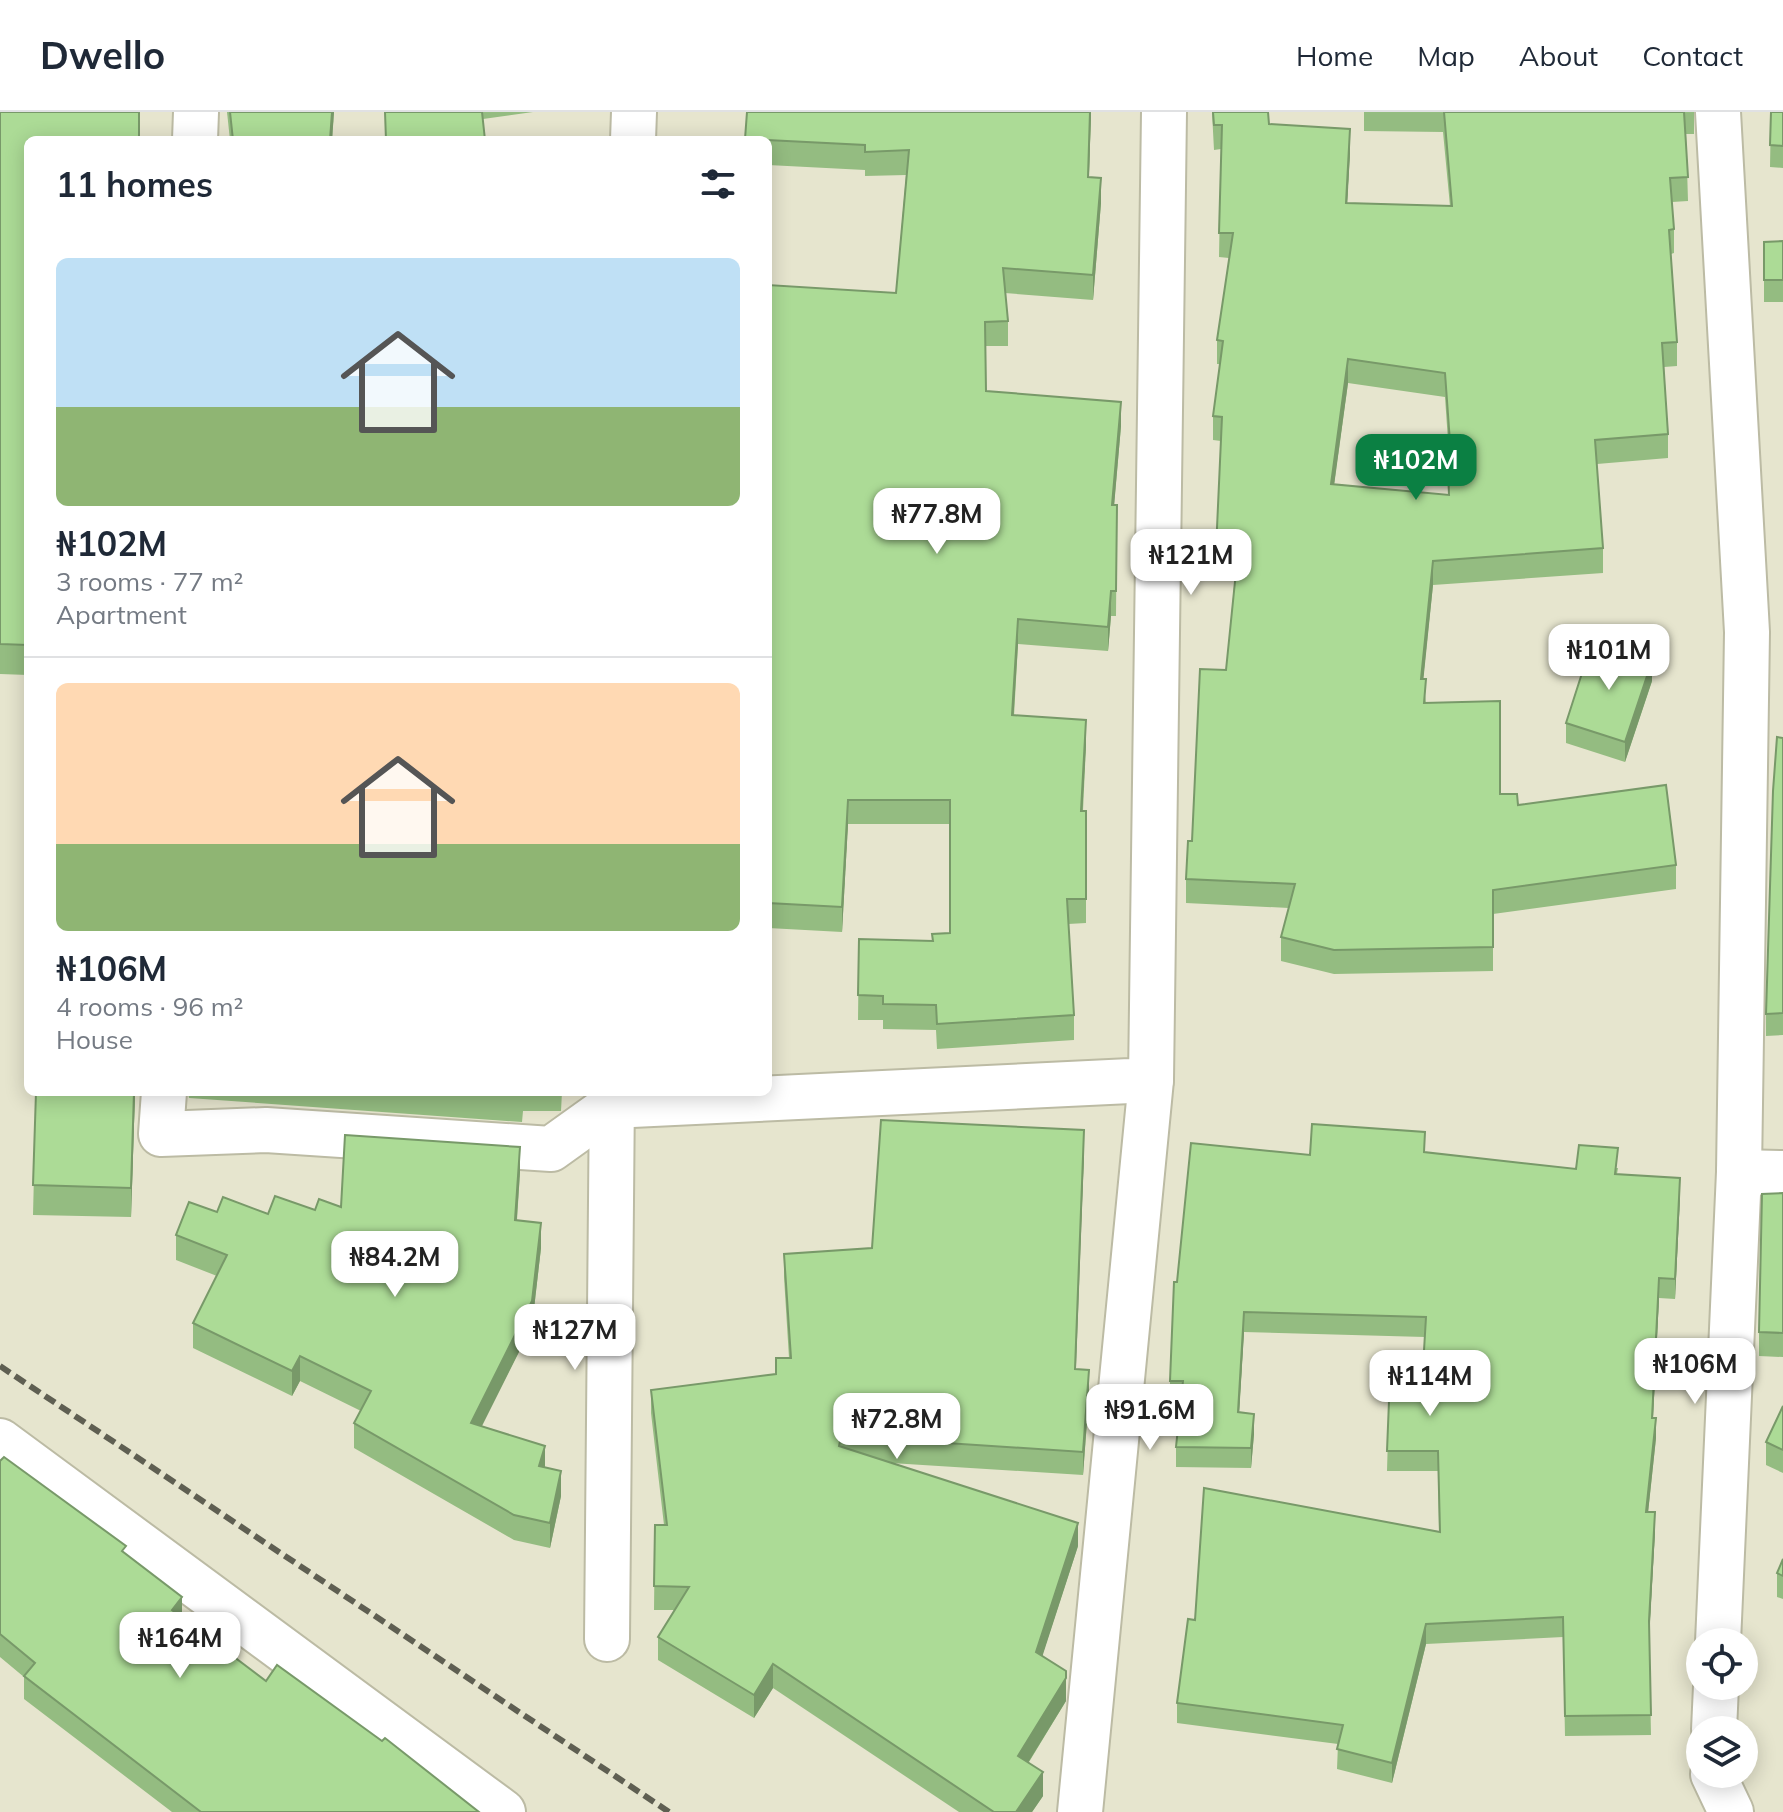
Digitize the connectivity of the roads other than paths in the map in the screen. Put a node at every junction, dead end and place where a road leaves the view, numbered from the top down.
1 (196, 112) edge
2 (634, 112) edge
3 (1164, 112) edge
4 (1718, 112) edge
5 (195, 136) edge
6 (633, 136) edge
7 (1765, 632) edge
8 (1151, 1080) junction
9 (772, 1093) edge
10 (164, 1096) edge
11 (696, 1096) edge
12 (611, 1099) edge
13 (1739, 1172) junction
14 (1783, 1173) edge
15 (0, 1441) edge
16 (1719, 1628) edge
17 (607, 1639) dead end
18 (1720, 1788) edge
19 (503, 1812) edge
20 (1080, 1812) edge
21 (1731, 1812) edge

1 - 5 street
2 - 6 street
3 - 8 street
4 - 7 street
7 - 13 street
8 - 9 street
8 - 20 street
10 - 12 street
11 - 12 street
12 - 17 street
13 - 14 street
13 - 16 street
15 - 19 street
18 - 21 street

